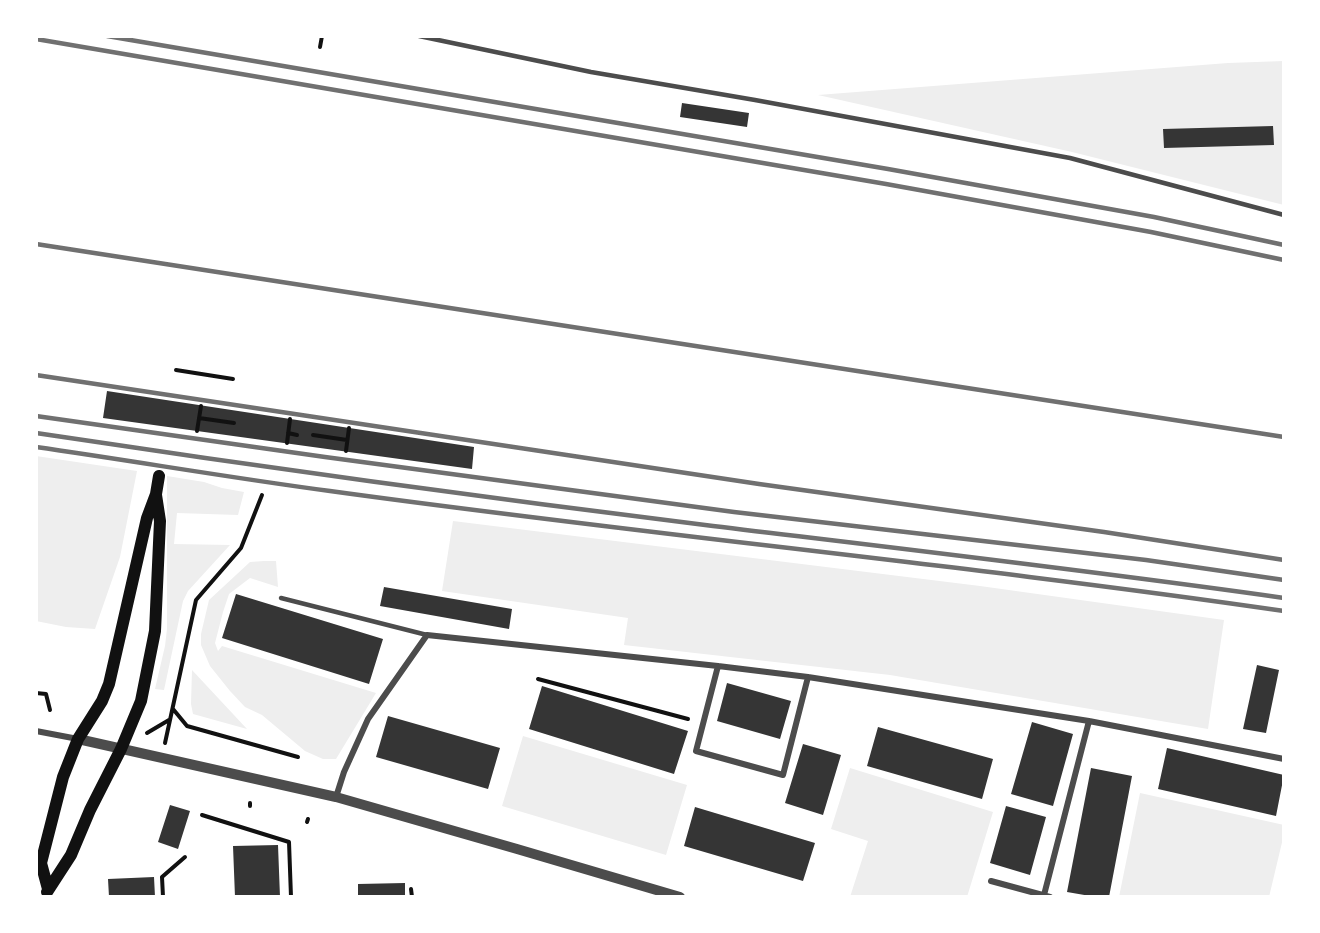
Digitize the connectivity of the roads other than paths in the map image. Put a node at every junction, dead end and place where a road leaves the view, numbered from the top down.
1 (419, 36) edge
2 (1284, 215) edge
3 (159, 476) dead end
4 (156, 494) junction
5 (281, 598) dead end
6 (427, 635) junction
7 (718, 666) junction
8 (808, 677) junction
9 (1089, 721) junction
10 (36, 731) edge
11 (78, 739) junction
12 (121, 749) junction
13 (1284, 759) edge
14 (336, 797) junction
15 (992, 881) dead end
16 (47, 893) edge
17 (1047, 896) edge
18 (680, 897) edge

1 - 2 lane
3 - 4 main road
4 - 11 main road
4 - 12 main road
5 - 6 lane
6 - 7 street
6 - 14 street
7 - 8 street
7 - 8 street
8 - 9 street
9 - 13 street
9 - 17 street
10 - 11 street
11 - 12 street
11 - 16 main road
12 - 14 street
12 - 16 main road
14 - 18 street
15 - 17 street

